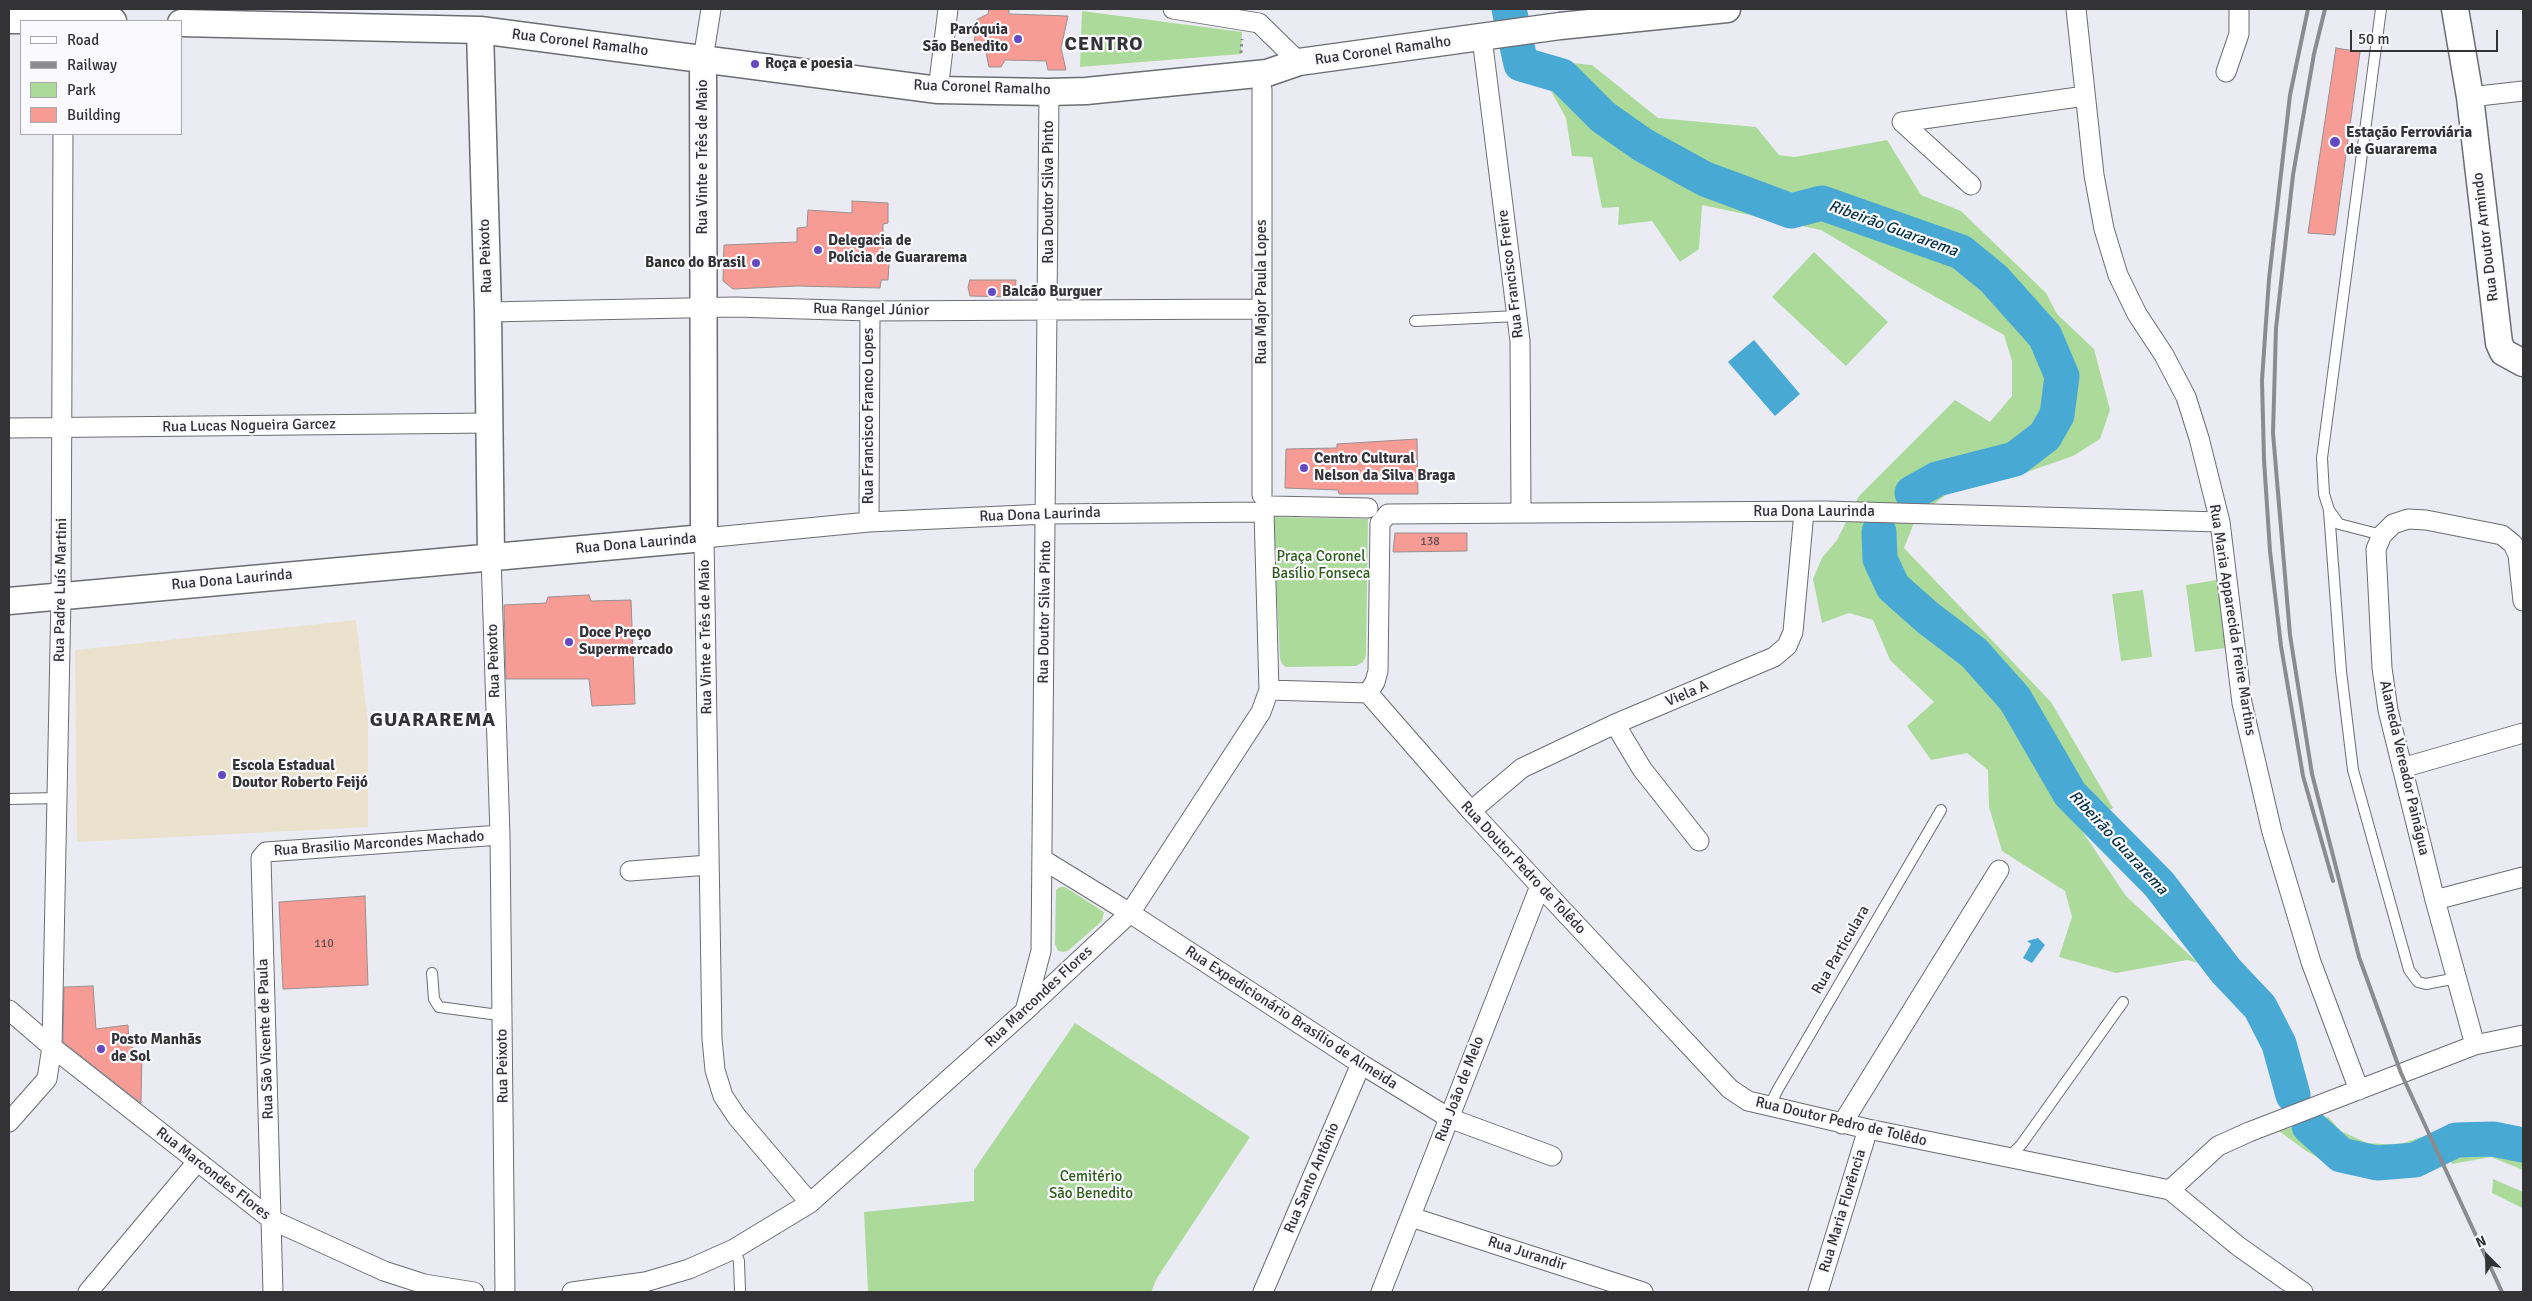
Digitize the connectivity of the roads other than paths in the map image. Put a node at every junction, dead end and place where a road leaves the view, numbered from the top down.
1 (711, 9) edge
2 (948, 9) edge
3 (1173, 9) edge
4 (1727, 9) edge
5 (2076, 9) edge
6 (2240, 9) edge
7 (2381, 9) edge
8 (2455, 9) edge
9 (1591, 16) edge
10 (182, 23) edge
11 (480, 30) junction
12 (1489, 37) junction
13 (704, 59) junction
14 (1299, 62) junction
15 (2226, 72) dead end
16 (1262, 89) dead end
17 (938, 90) junction
18 (2523, 91) edge
19 (1049, 92) junction
20 (2085, 96) junction
21 (2470, 97) junction
22 (64, 135) edge
23 (1971, 185) dead end
24 (703, 307) junction
25 (1255, 309) dead end
26 (1048, 310) junction
27 (870, 311) junction
28 (488, 312) junction
29 (1517, 316) junction
30 (1415, 320) dead end
31 (2523, 363) edge
32 (490, 423) junction
33 (9, 428) edge
34 (62, 428) junction
35 (1266, 505) junction
36 (1368, 508) dead end
37 (2329, 510) junction
38 (1520, 512) junction
39 (1804, 512) junction
40 (1047, 514) junction
41 (869, 522) junction
42 (2220, 522) junction
43 (2382, 535) junction
44 (704, 538) junction
45 (491, 556) junction
46 (61, 596) junction
47 (2523, 601) edge
48 (9, 602) edge
49 (1269, 690) junction
50 (1368, 693) junction
51 (1615, 724) junction
52 (2523, 733) edge
53 (2402, 768) junction
54 (58, 798) junction
55 (9, 799) edge
56 (1941, 810) dead end
57 (1470, 812) junction
58 (500, 835) junction
59 (1700, 840) dead end
60 (261, 858) joint
61 (1042, 859) junction
62 (709, 865) junction
63 (1998, 870) dead end
64 (630, 871) dead end
65 (2523, 877) edge
66 (1540, 886) junction
67 (2435, 900) junction
68 (1130, 913) junction
69 (1041, 951) junction
70 (1071, 968) junction
71 (432, 973) dead end
72 (2457, 978) junction
73 (2123, 1002) dead end
74 (9, 1010) edge
75 (1025, 1011) junction
76 (502, 1012) junction
77 (2523, 1035) edge
78 (2475, 1045) junction
79 (52, 1047) junction
80 (1361, 1064) junction
81 (2359, 1090) junction
82 (1769, 1107) junction
83 (1448, 1118) junction
84 (9, 1122) edge
85 (1842, 1124) junction
86 (1868, 1129) junction
87 (1552, 1156) dead end
88 (2008, 1158) junction
89 (197, 1162) junction
90 (2170, 1190) junction
91 (810, 1203) junction
92 (1412, 1217) junction
93 (272, 1220) junction
94 (734, 1249) junction
95 (88, 1292) edge
96 (273, 1292) edge
97 (474, 1292) edge
98 (505, 1292) edge
99 (572, 1292) edge
100 (740, 1292) edge
101 (1263, 1292) edge
102 (1381, 1292) edge
103 (1643, 1292) edge
104 (1818, 1292) edge
105 (2304, 1292) edge

1 - 13 street, Rua Vinte e Três de Maio
2 - 17 street
3 - 14 street
4 - 9 main road, Rua Coronel Ramalho
5 - 20 street, Rua Maria Apparecida Freire Martins
6 - 15 street
7 - 37 lane
8 - 21 main road, Rua Doutor Armindo
9 - 12 main road, Rua Coronel Ramalho
10 - 11 main road, Rua Coronel Ramalho
11 - 13 main road, Rua Coronel Ramalho
11 - 28 main road, Rua Peixoto
12 - 14 main road, Rua Coronel Ramalho
12 - 29 street, Rua Francisco Freire
13 - 17 main road, Rua Coronel Ramalho
13 - 24 main road, Rua Vinte e Três de Maio
14 - 19 main road, Rua Coronel Ramalho
16 - 35 street, Rua Major Paula Lopes
17 - 19 main road, Rua Coronel Ramalho
18 - 21 street
19 - 26 street, Rua Doutor Silva Pinto
20 - 23 street
20 - 42 street, Rua Maria Apparecida Freire Martins
21 - 31 main road, Rua Doutor Armindo
22 - 34 street, Rua Padre Luís Martini
24 - 27 street, Rua Rangel Júnior
24 - 28 street, Rua Rangel Júnior
24 - 44 main road, Rua Vinte e Três de Maio
25 - 26 street, Rua Rangel Júnior
26 - 27 street, Rua Rangel Júnior
26 - 40 street, Rua Doutor Silva Pinto
27 - 41 street, Rua Francisco Franco Lopes
28 - 32 main road, Rua Peixoto
29 - 30 lane
29 - 38 street, Rua Francisco Freire
32 - 34 street, Rua Lucas Nogueira Garcez
32 - 45 main road, Rua Peixoto
33 - 34 street, Rua Lucas Nogueira Garcez
34 - 46 street, Rua Padre Luís Martini
35 - 36 street, Rua Dona Laurinda
35 - 40 street, Rua Dona Laurinda
35 - 49 street, Rua Marcondes Flores
37 - 43 lane
37 - 72 lane
38 - 39 street, Rua Dona Laurinda
38 - 50 street, Rua Dona Laurinda
39 - 42 street, Rua Dona Laurinda
39 - 51 street, Viela A
40 - 41 street, Rua Dona Laurinda
40 - 61 street, Rua Doutor Silva Pinto
41 - 44 street, Rua Dona Laurinda
42 - 81 street, Rua Maria Apparecida Freire Martins
43 - 47 street
43 - 53 street, Alameda Vereador Painágua
44 - 45 main road, Rua Dona Laurinda
44 - 62 street, Rua Vinte e Três de Maio
45 - 46 main road, Rua Dona Laurinda
45 - 58 street, Rua Peixoto
46 - 48 main road, Rua Dona Laurinda
46 - 54 street, Rua Padre Luís Martini
49 - 50 street
49 - 68 street, Rua Marcondes Flores
50 - 57 street, Rua Doutor Pedro de Tolêdo
51 - 57 street, Viela A
51 - 59 street
52 - 53 street
53 - 67 street, Alameda Vereador Painágua
54 - 55 lane
54 - 79 street, Rua Padre Luís Martini
56 - 82 lane, Rua Particulara
57 - 66 street, Rua Doutor Pedro de Tolêdo
58 - 60 street, Rua Brasilio Marcondes Machado
58 - 76 street, Rua Peixoto
60 - 93 street, Rua São Vicente de Paula
61 - 68 street, Rua Expedicionário Brasílio de Almeida
61 - 69 street, Rua Doutor Silva Pinto
62 - 64 street
62 - 91 street, Rua Vinte e Três de Maio
63 - 85 street
65 - 67 street
66 - 82 street, Rua Doutor Pedro de Tolêdo
66 - 83 street, Rua João de Melo
67 - 72 street, Alameda Vereador Painágua
68 - 70 street, Rua Marcondes Flores
68 - 80 street, Rua Expedicionário Brasílio de Almeida
69 - 70 street
69 - 75 street, Rua Doutor Silva Pinto
70 - 75 street, Rua Marcondes Flores
71 - 76 lane
72 - 78 street, Alameda Vereador Painágua
73 - 88 lane
74 - 79 street, Rua Marcondes Flores
75 - 91 street, Rua Marcondes Flores
76 - 98 street, Rua Peixoto
77 - 78 street
78 - 81 street
79 - 84 street, Rua Padre Luís Martini
79 - 89 street, Rua Marcondes Flores
80 - 83 street, Rua Expedicionário Brasílio de Almeida
80 - 101 street, Rua Santo Antônio
81 - 90 street
82 - 85 street, Rua Doutor Pedro de Tolêdo
83 - 87 street, Rua Expedicionário Brasílio de Almeida
83 - 92 street, Rua João de Melo
85 - 86 street, Rua Doutor Pedro de Tolêdo
86 - 88 street, Rua Doutor Pedro de Tolêdo
86 - 104 street, Rua Maria Florência
88 - 90 street, Rua Doutor Pedro de Tolêdo
89 - 93 street, Rua Marcondes Flores
89 - 95 street
90 - 105 street, Rua Doutor Pedro de Tolêdo
91 - 94 street, Rua Marcondes Flores
92 - 102 street, Rua João de Melo
92 - 103 street, Rua Jurandir
93 - 96 street, Rua São Vicente de Paula
93 - 97 street, Rua Marcondes Flores
94 - 99 street, Rua Marcondes Flores
94 - 100 lane

